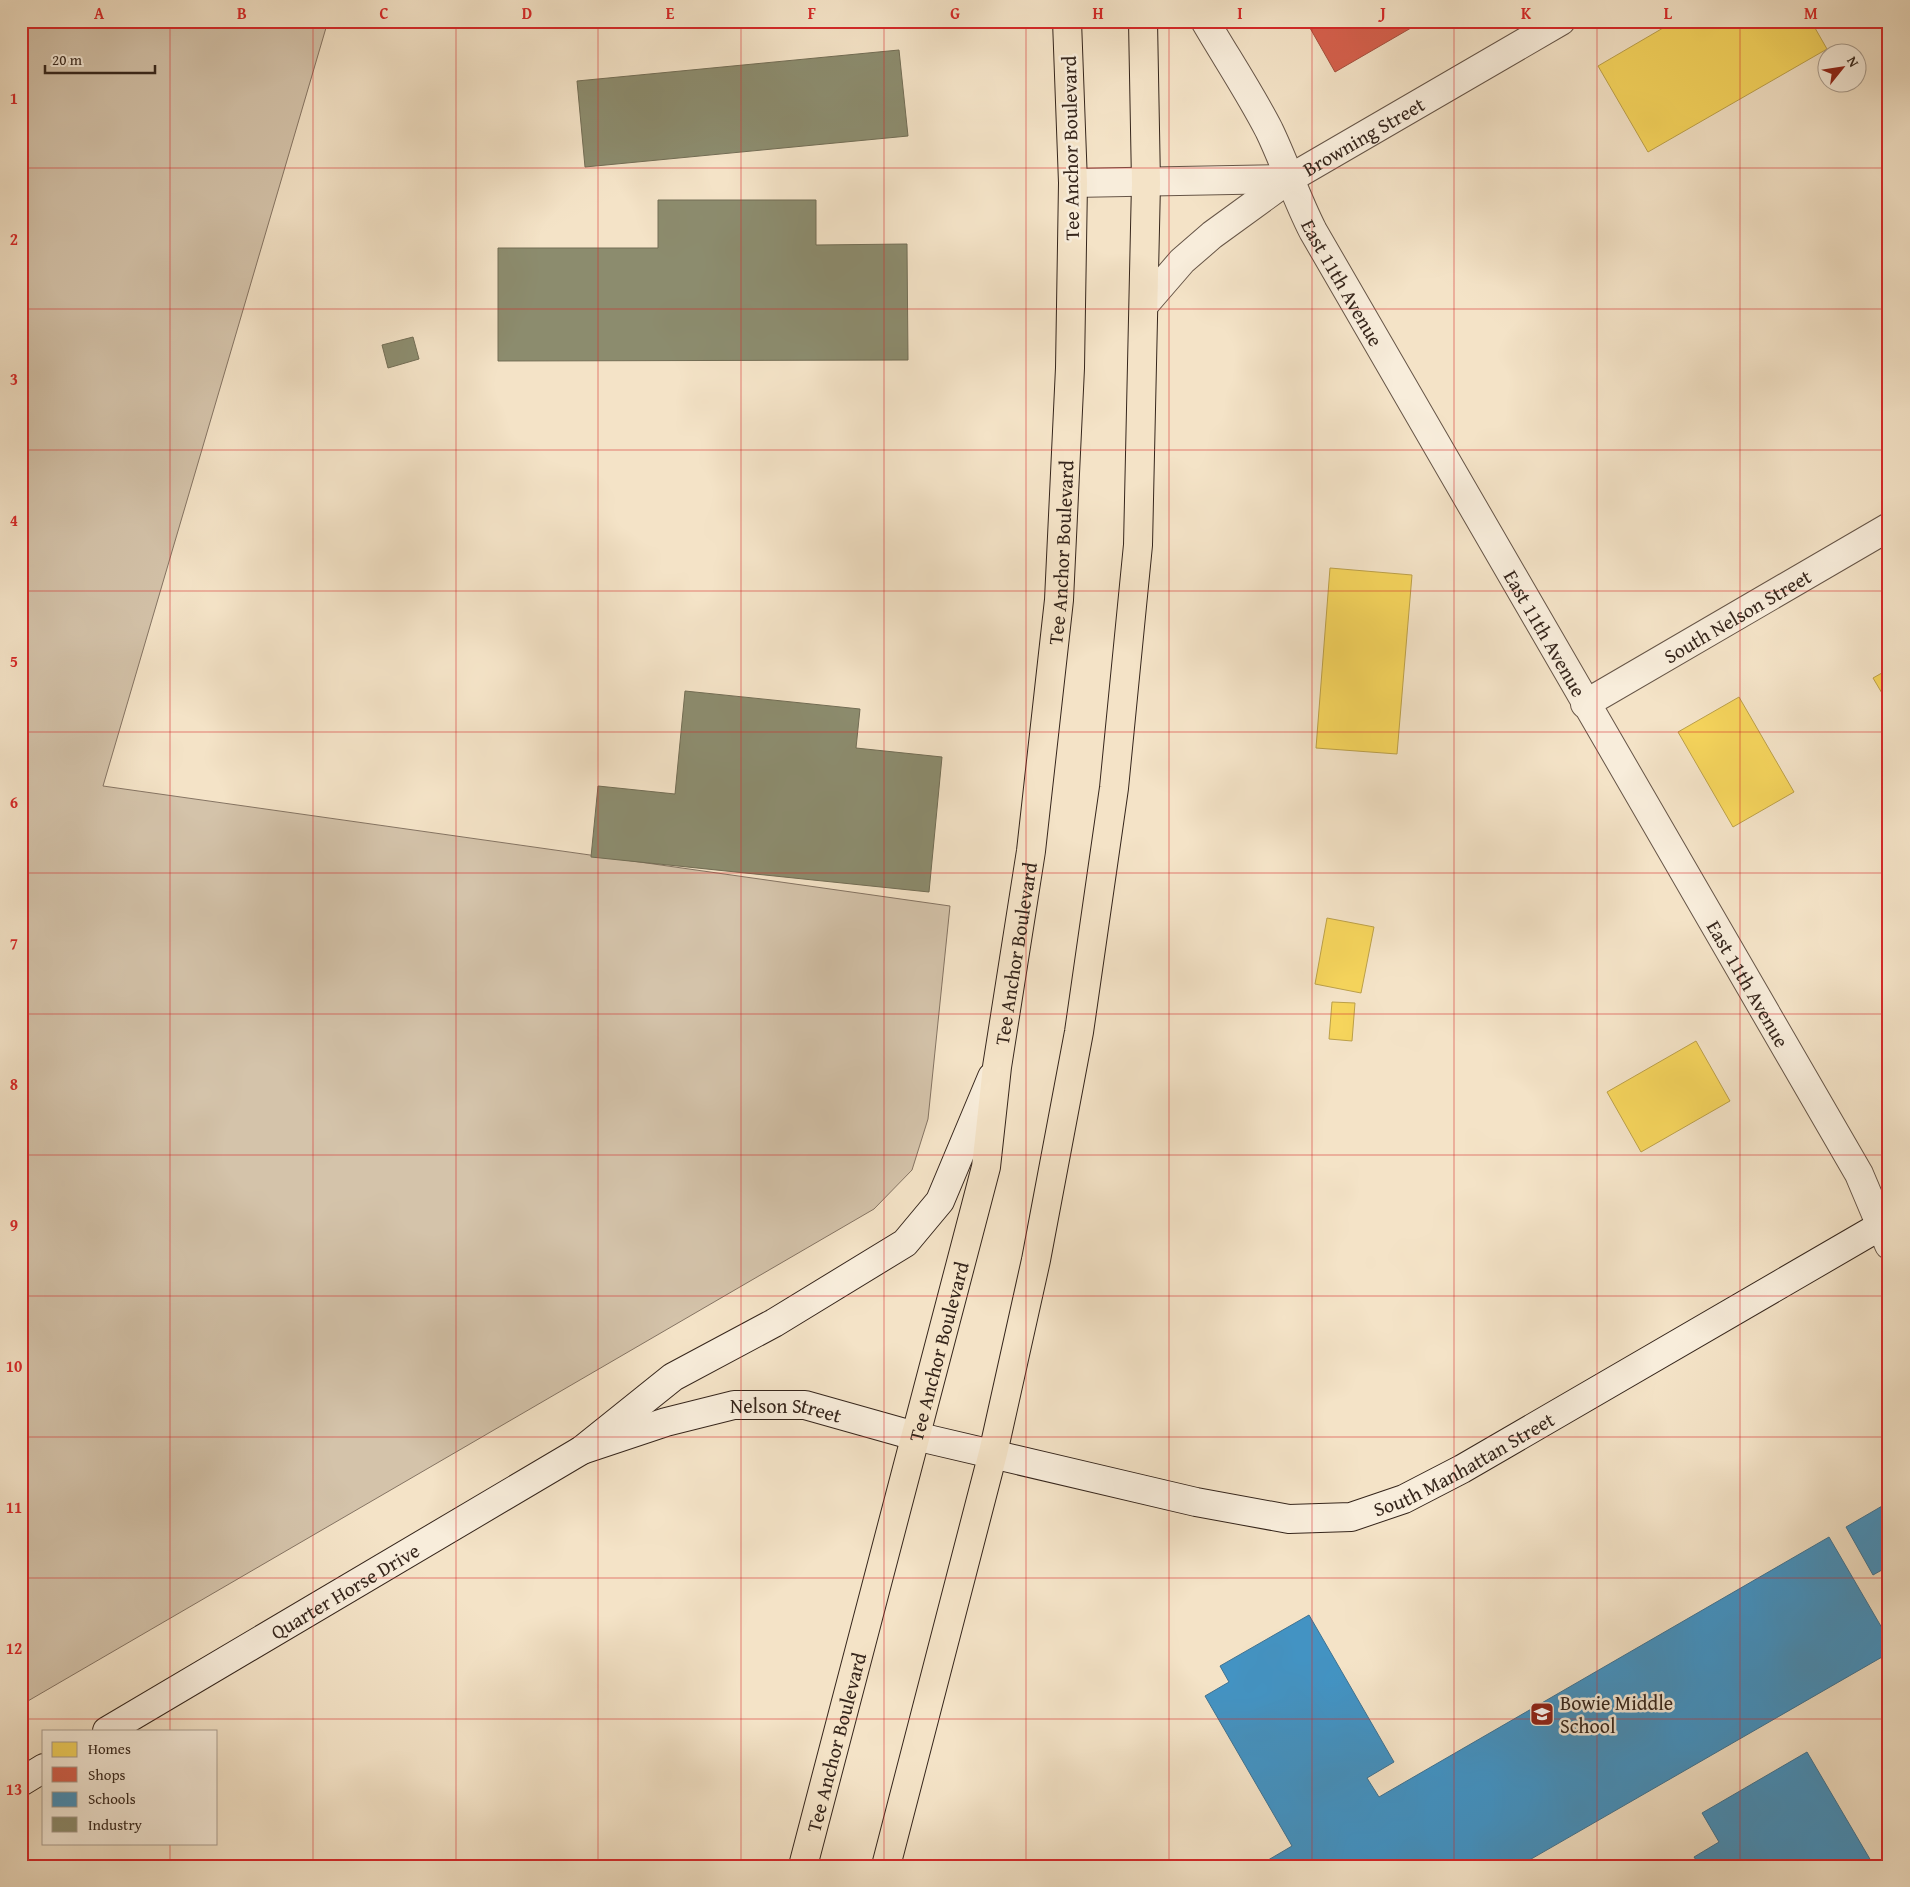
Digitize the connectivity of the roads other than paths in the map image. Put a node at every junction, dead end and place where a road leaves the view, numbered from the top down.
1 (1066, 21) edge
2 (1143, 21) edge
3 (1205, 21) edge
4 (1562, 21) edge
5 (1289, 179) junction
6 (1073, 183) junction
7 (1146, 183) junction
8 (1144, 306) junction
9 (1889, 527) edge
10 (1586, 704) junction
11 (997, 1067) junction
12 (1886, 1231) edge
13 (916, 1436) junction
14 (582, 1450) junction
15 (993, 1453) junction
16 (109, 1730) edge
17 (42, 1769) edge
18 (21, 1782) edge
19 (803, 1866) edge
20 (886, 1866) edge

1 - 6 main road, Tee Anchor Boulevard
2 - 7 main road
3 - 5 main road, East 11th Avenue
4 - 5 main road, Browning Street
5 - 7 main road, Browning Street
5 - 8 main road
5 - 10 main road, East 11th Avenue
6 - 7 main road, Browning Street
6 - 11 main road, Tee Anchor Boulevard
7 - 8 main road
8 - 15 main road
9 - 10 main road, South Nelson Street
10 - 12 main road, East 11th Avenue
11 - 13 main road, Tee Anchor Boulevard
11 - 14 main road
12 - 15 main road, South Manhattan Street
13 - 14 main road, Nelson Street
13 - 15 main road, Nelson Street
13 - 19 main road, Tee Anchor Boulevard
14 - 16 main road, Quarter Horse Drive
15 - 20 main road
17 - 18 main road

